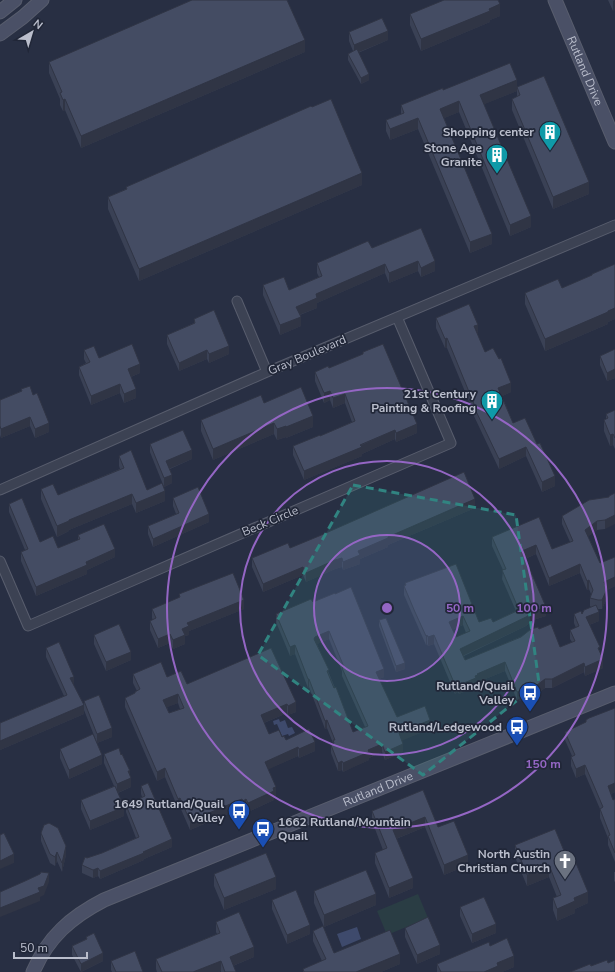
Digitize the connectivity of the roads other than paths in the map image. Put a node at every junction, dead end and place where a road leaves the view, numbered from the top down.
1 (16, 0) edge
2 (42, 0) edge
3 (554, 0) edge
4 (0, 12) edge
5 (0, 34) edge
6 (615, 142) edge
7 (615, 225) edge
8 (237, 301) dead end
9 (397, 317) junction
10 (267, 372) junction
11 (0, 490) edge
12 (0, 561) edge
13 (615, 694) edge
14 (33, 972) edge

1 - 4 street
2 - 5 street
3 - 6 street, Rutland Drive
7 - 9 street, Gray Boulevard
8 - 10 street
9 - 10 street, Gray Boulevard
9 - 12 street, Beck Circle
10 - 11 street, Gray Boulevard
13 - 14 street, Rutland Drive

